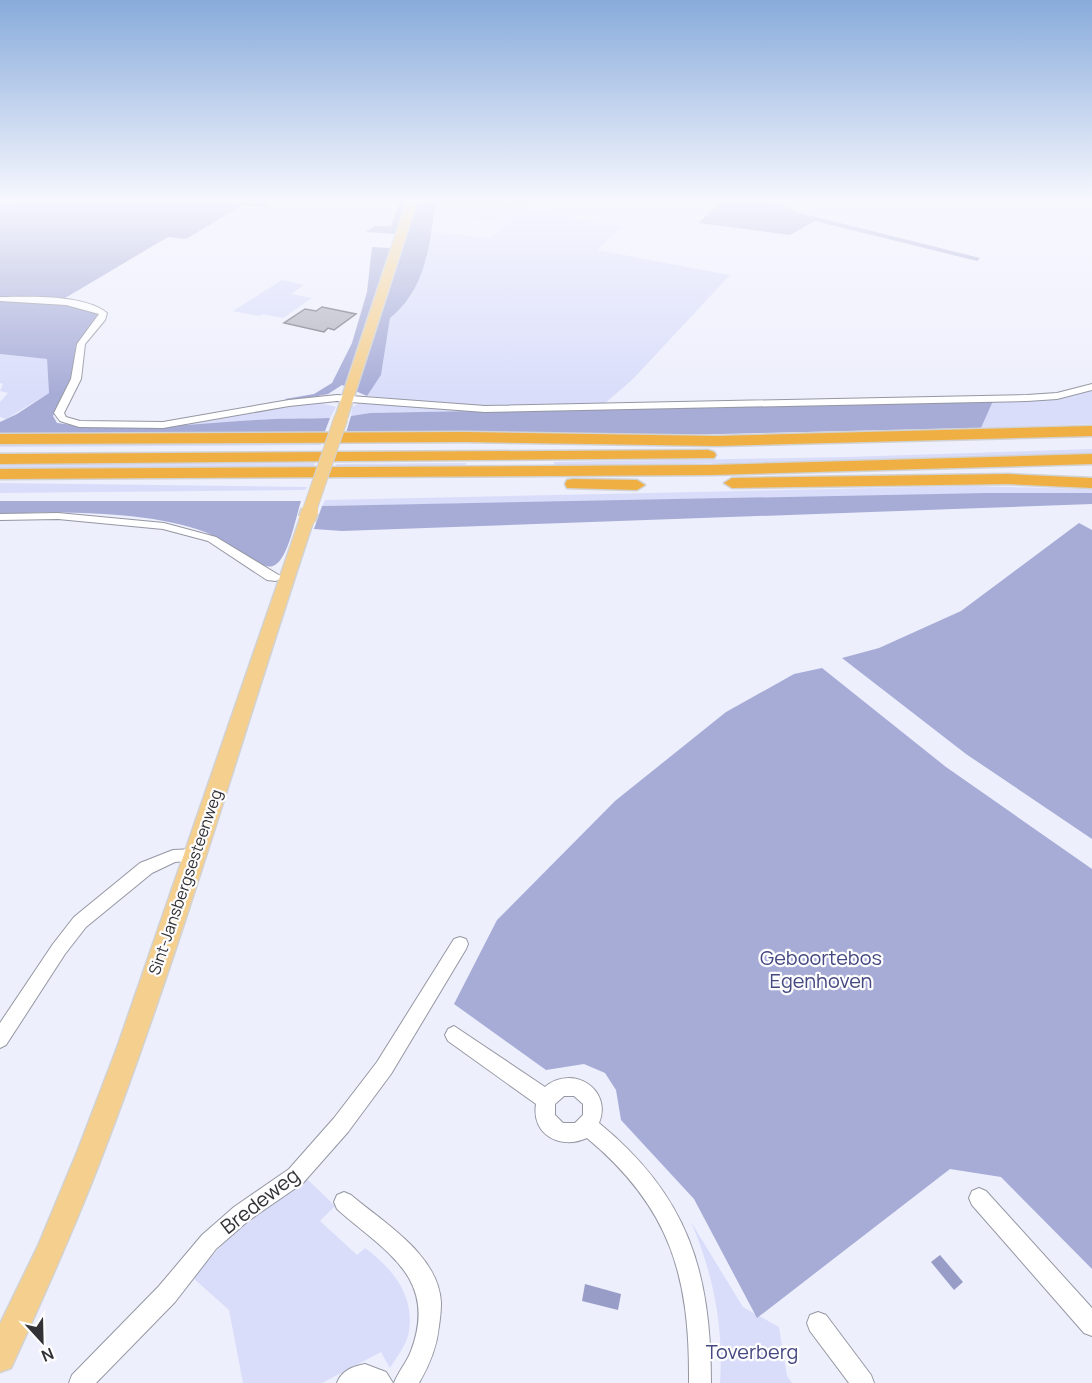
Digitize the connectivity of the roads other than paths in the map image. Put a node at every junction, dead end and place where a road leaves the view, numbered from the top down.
1 (391, 266) edge
2 (0, 299) edge
3 (1092, 387) edge
4 (347, 399) junction
5 (1092, 431) edge
6 (371, 438) junction
7 (0, 439) edge
8 (1092, 444) edge
9 (685, 455) junction
10 (0, 459) edge
11 (1092, 459) edge
12 (994, 462) junction
13 (0, 474) edge
14 (336, 474) junction
15 (890, 480) junction
16 (1092, 483) edge
17 (0, 517) edge
18 (276, 577) dead end
19 (194, 855) junction
20 (459, 944) dead end
21 (454, 1035) dead end
22 (0, 1039) edge
23 (547, 1100) junction
24 (587, 1126) junction
25 (979, 1198) dead end
26 (344, 1202) dead end
27 (818, 1323) dead end
28 (1092, 1325) edge
29 (0, 1357) edge
30 (80, 1383) edge
31 (348, 1383) edge
32 (382, 1383) edge
33 (405, 1383) edge
34 (700, 1383) edge
35 (863, 1383) edge

1 - 4 main road, Sint-Jansbergsesteenweg
2 - 4 street
3 - 4 street
4 - 19 main road, Sint-Jansbergsesteenweg, bridge
5 - 6 highway
6 - 7 highway
6 - 9 highway
8 - 9 highway
9 - 10 highway
11 - 12 highway
12 - 14 highway
12 - 15 highway
13 - 14 highway
14 - 15 highway
15 - 16 highway
17 - 18 street
19 - 22 street
19 - 29 main road, Sint-Jansbergsesteenweg
20 - 30 street, Bredeweg
21 - 23 street
23 - 24 street
23 - 24 street
24 - 34 street
25 - 28 street
26 - 33 street
27 - 35 street
31 - 32 street

